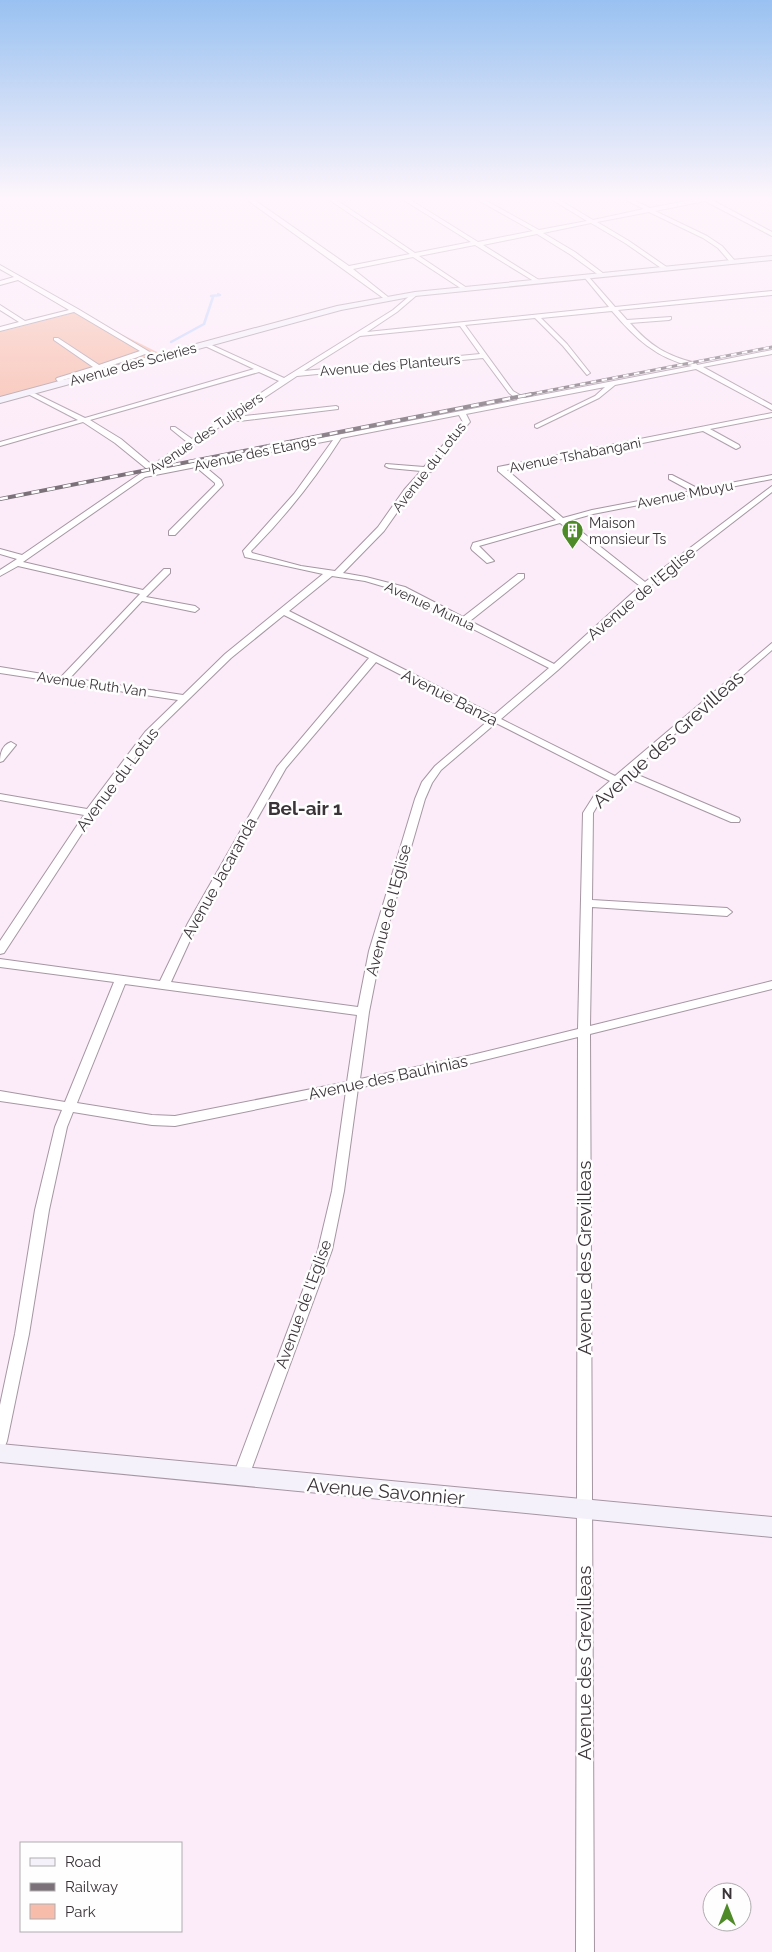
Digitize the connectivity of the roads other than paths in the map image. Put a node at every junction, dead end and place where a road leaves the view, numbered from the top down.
1 (40, 290) edge
2 (376, 290) edge
3 (453, 290) edge
4 (599, 290) edge
5 (772, 293) edge
6 (415, 294) junction
7 (386, 298) junction
8 (0, 307) edge
9 (76, 310) junction
10 (615, 310) junction
11 (538, 318) junction
12 (669, 318) dead end
13 (624, 322) junction
14 (24, 323) junction
15 (462, 325) junction
16 (0, 329) edge
17 (357, 334) junction
18 (56, 339) dead end
19 (206, 344) junction
20 (145, 351) junction
21 (772, 352) edge
22 (484, 356) junction
23 (155, 357) junction
24 (98, 367) junction
25 (698, 367) junction
26 (258, 370) junction
27 (296, 374) junction
28 (587, 374) dead end
29 (284, 381) junction
30 (62, 383) junction
31 (613, 383) junction
32 (28, 392) junction
33 (514, 395) junction
34 (0, 400) edge
35 (523, 400) junction
36 (336, 408) dead end
37 (447, 408) dead end
38 (772, 408) edge
39 (461, 412) junction
40 (772, 415) edge
41 (228, 418) junction
42 (86, 421) junction
43 (537, 426) dead end
44 (173, 428) dead end
45 (706, 430) junction
46 (339, 436) junction
47 (192, 442) junction
48 (0, 444) edge
49 (736, 447) dead end
50 (198, 465) junction
51 (389, 466) dead end
52 (152, 469) junction
53 (428, 470) junction
54 (142, 475) junction
55 (672, 477) dead end
56 (772, 477) edge
57 (772, 488) edge
58 (699, 492) junction
59 (561, 520) junction
60 (172, 533) dead end
61 (251, 547) joint
62 (0, 551) edge
63 (20, 560) junction
64 (490, 561) dead end
65 (167, 572) dead end
66 (334, 573) junction
67 (0, 574) edge
68 (521, 576) dead end
69 (645, 586) junction
70 (143, 595) junction
71 (195, 608) dead end
72 (283, 611) junction
73 (464, 621) junction
74 (772, 646) edge
75 (374, 658) junction
76 (555, 668) junction
77 (0, 670) edge
78 (64, 679) junction
79 (185, 698) junction
80 (494, 719) junction
81 (11, 745) dead end
82 (0, 759) edge
83 (621, 777) junction
84 (0, 796) edge
85 (90, 814) junction
86 (735, 820) dead end
87 (586, 903) junction
88 (727, 912) dead end
89 (0, 950) edge
90 (0, 963) edge
91 (121, 980) junction
92 (164, 985) junction
93 (772, 985) edge
94 (363, 1012) junction
95 (584, 1032) junction
96 (353, 1085) junction
97 (0, 1096) edge
98 (68, 1106) junction
99 (0, 1441) edge
100 (0, 1453) edge
101 (241, 1476) junction
102 (583, 1510) junction
103 (772, 1527) edge
104 (585, 1952) edge

1 - 9 street
2 - 7 street
3 - 6 street, Avenue des Scieries
4 - 10 street
5 - 10 street
6 - 7 street, Avenue des Scieries
6 - 17 street, Avenue des Tulipiers
7 - 19 street, Avenue des Scieries
8 - 14 street
9 - 14 street
9 - 20 street
10 - 11 street
10 - 13 street
11 - 15 street
11 - 28 street
12 - 13 street
13 - 25 street
14 - 16 street
15 - 17 street
15 - 22 street
17 - 27 street, Avenue des Tulipiers
18 - 24 street
19 - 23 street, Avenue des Scieries
19 - 26 street
20 - 23 street
20 - 24 street
21 - 25 street, Avenue du Lotus
22 - 27 street, Avenue des Planteurs
22 - 33 street
23 - 30 street, Avenue des Scieries
24 - 30 street
25 - 31 street, Avenue du Lotus
25 - 38 street
26 - 29 street
26 - 42 street
27 - 29 street, Avenue des Tulipiers
29 - 41 street, Avenue des Tulipiers
30 - 32 street, Avenue des Scieries
31 - 35 street, Avenue du Lotus
31 - 43 street
32 - 34 street, Avenue des Scieries
32 - 42 street, Avenue des Scieries
33 - 35 street
33 - 37 street
35 - 39 street, Avenue du Lotus
36 - 41 street
39 - 46 street, Avenue des Etangs
39 - 53 street, Avenue du Lotus
40 - 45 street, Avenue Tshabangani
41 - 47 street, Avenue des Tulipiers
42 - 48 street
42 - 52 street, Avenue des Scieries
44 - 47 street
45 - 49 street
45 - 59 street, Avenue Tshabangani
46 - 50 street, Avenue des Etangs
46 - 61 street, Avenue des Etangs
47 - 52 street, Avenue des Tulipiers
50 - 54 street, Avenue des Etangs
50 - 60 street
51 - 53 street
52 - 54 street, Avenue des Tulipiers
53 - 66 street, Avenue du Lotus
54 - 63 street, Avenue des Tulipiers
55 - 58 street
56 - 58 street, Avenue Mbuyu
57 - 69 street, Avenue de l'Eglise
58 - 59 street, Avenue Mbuyu
59 - 64 street, Avenue Mbuyu
59 - 69 street, Avenue Tshabangani
61 - 66 street, Avenue Munua
62 - 63 street
63 - 67 street, Avenue des Tulipiers
63 - 70 street
65 - 70 street
66 - 72 street, Avenue du Lotus
66 - 73 street, Avenue Munua
68 - 73 street
69 - 76 street, Avenue de l'Eglise
70 - 71 street
70 - 78 street
72 - 75 street, Avenue Banza
72 - 79 street, Avenue du Lotus
73 - 76 street, Avenue Munua
74 - 83 street, Avenue des Grevilleas
75 - 80 street, Avenue Banza
75 - 92 street, Avenue Jacaranda
76 - 80 street, Avenue de l'Eglise
77 - 78 street, Avenue Ruth Van
78 - 79 street, Avenue Ruth Van
79 - 85 street, Avenue du Lotus
80 - 83 street, Avenue Banza
80 - 94 street, Avenue de l'Eglise
81 - 82 street
83 - 86 street, Avenue Banza
83 - 87 street, Avenue des Grevilleas
84 - 85 street
85 - 89 street, Avenue du Lotus
87 - 88 street
87 - 95 street, Avenue des Grevilleas
90 - 91 street
91 - 92 street
91 - 98 street
92 - 94 street
93 - 95 street, Avenue des Bauhinias
94 - 96 street, Avenue de l'Eglise
95 - 96 street, Avenue des Bauhinias
95 - 102 street, Avenue des Grevilleas
96 - 98 street, Avenue des Bauhinias
96 - 101 street, Avenue de l'Eglise
97 - 98 street, Avenue des Bauhinias
98 - 99 street
100 - 101 street, Avenue Savonnier
101 - 102 street, Avenue Savonnier
102 - 103 street, Avenue Savonnier
102 - 104 street, Avenue des Grevilleas

